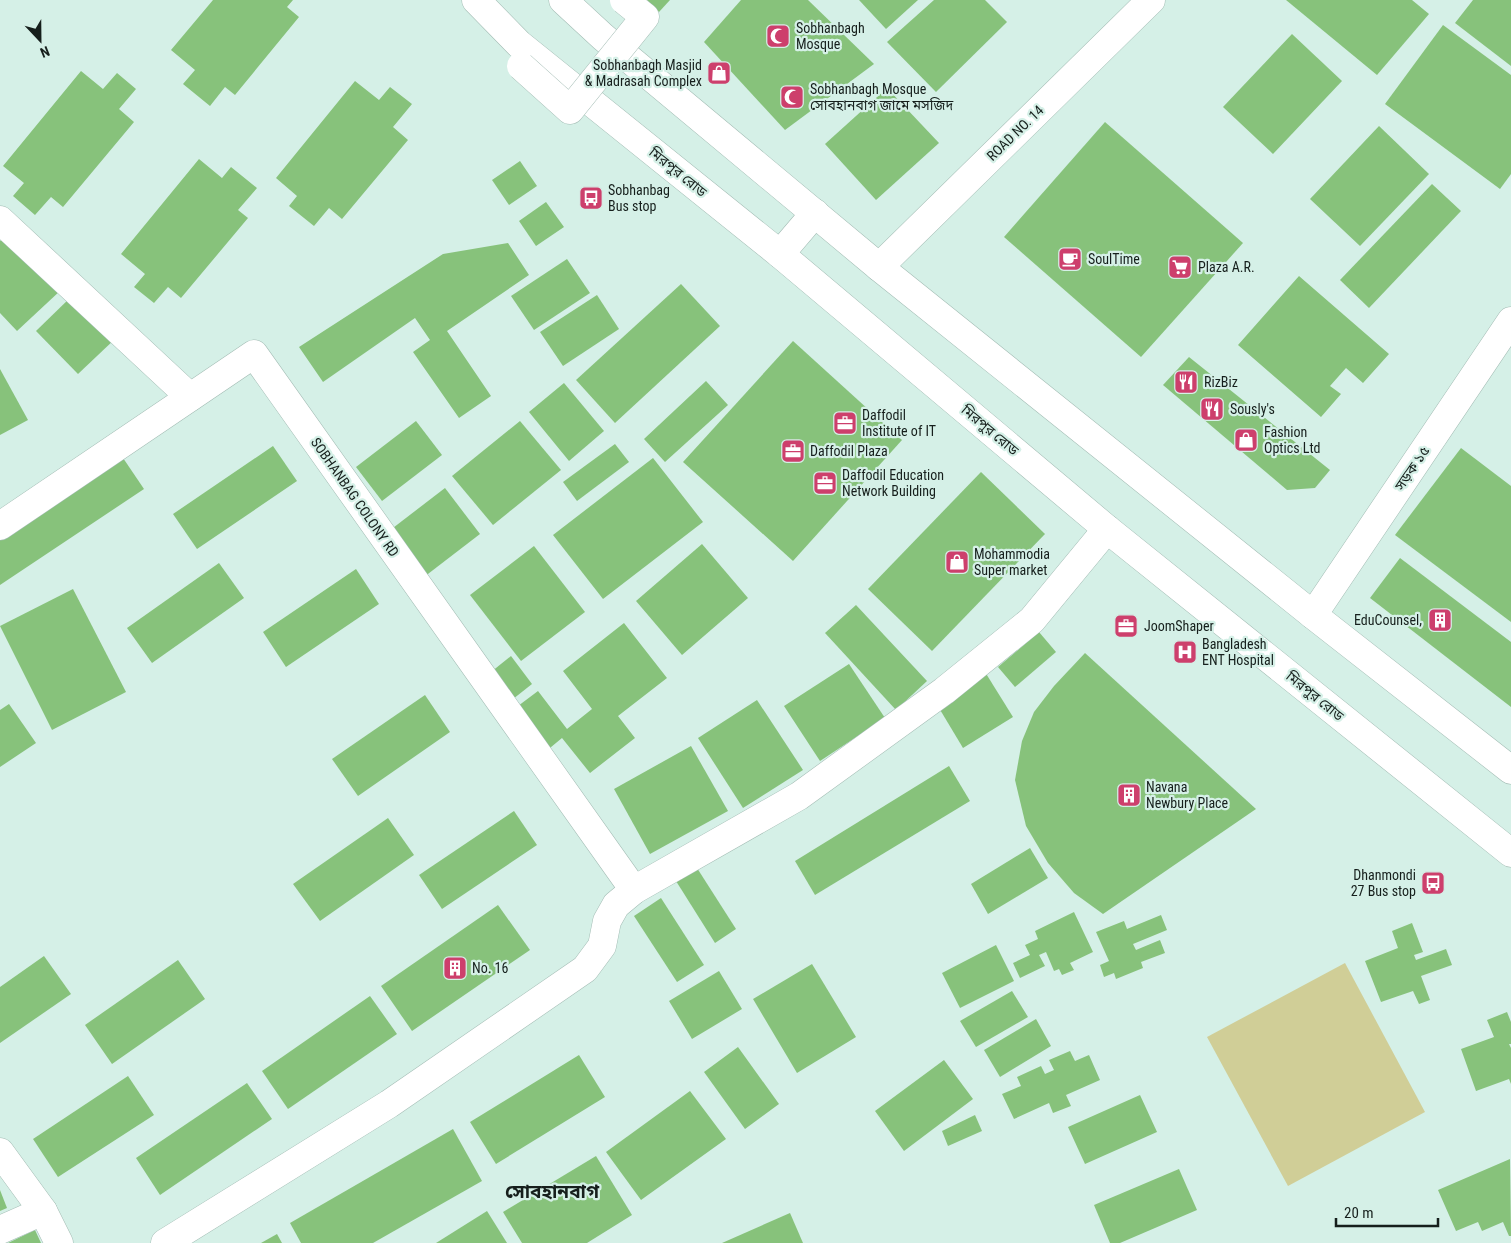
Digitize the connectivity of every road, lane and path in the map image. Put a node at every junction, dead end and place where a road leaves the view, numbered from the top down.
1 (476, 0) edge
2 (563, 0) edge
3 (624, 0) edge
4 (1151, 0) edge
5 (521, 66) dead end
6 (815, 213) junction
7 (0, 220) edge
8 (780, 254) junction
9 (879, 267) junction
10 (1511, 321) edge
11 (190, 397) junction
12 (0, 526) edge
13 (1107, 529) junction
14 (1312, 615) junction
15 (1511, 770) edge
16 (1511, 853) edge
17 (634, 890) junction
18 (0, 1152) edge
19 (43, 1211) junction
20 (0, 1230) edge
21 (59, 1243) edge
22 (165, 1243) edge

1 - 8 main road, মিরপুর রোড
2 - 6 main road
3 - 5 main road, bridge
4 - 9 main road, ROAD NO. 14
6 - 8 main road
6 - 9 main road
7 - 11 main road
8 - 13 main road, মিরপুর রোড
9 - 14 main road
10 - 14 main road, সড়ক ১৫
11 - 12 main road, SOBHANBAG COLONY RD
11 - 17 main road, SOBHANBAG COLONY RD
13 - 16 main road, মিরপুর রোড
13 - 17 main road
14 - 15 main road
17 - 22 main road
18 - 19 main road
19 - 20 main road
19 - 21 main road

